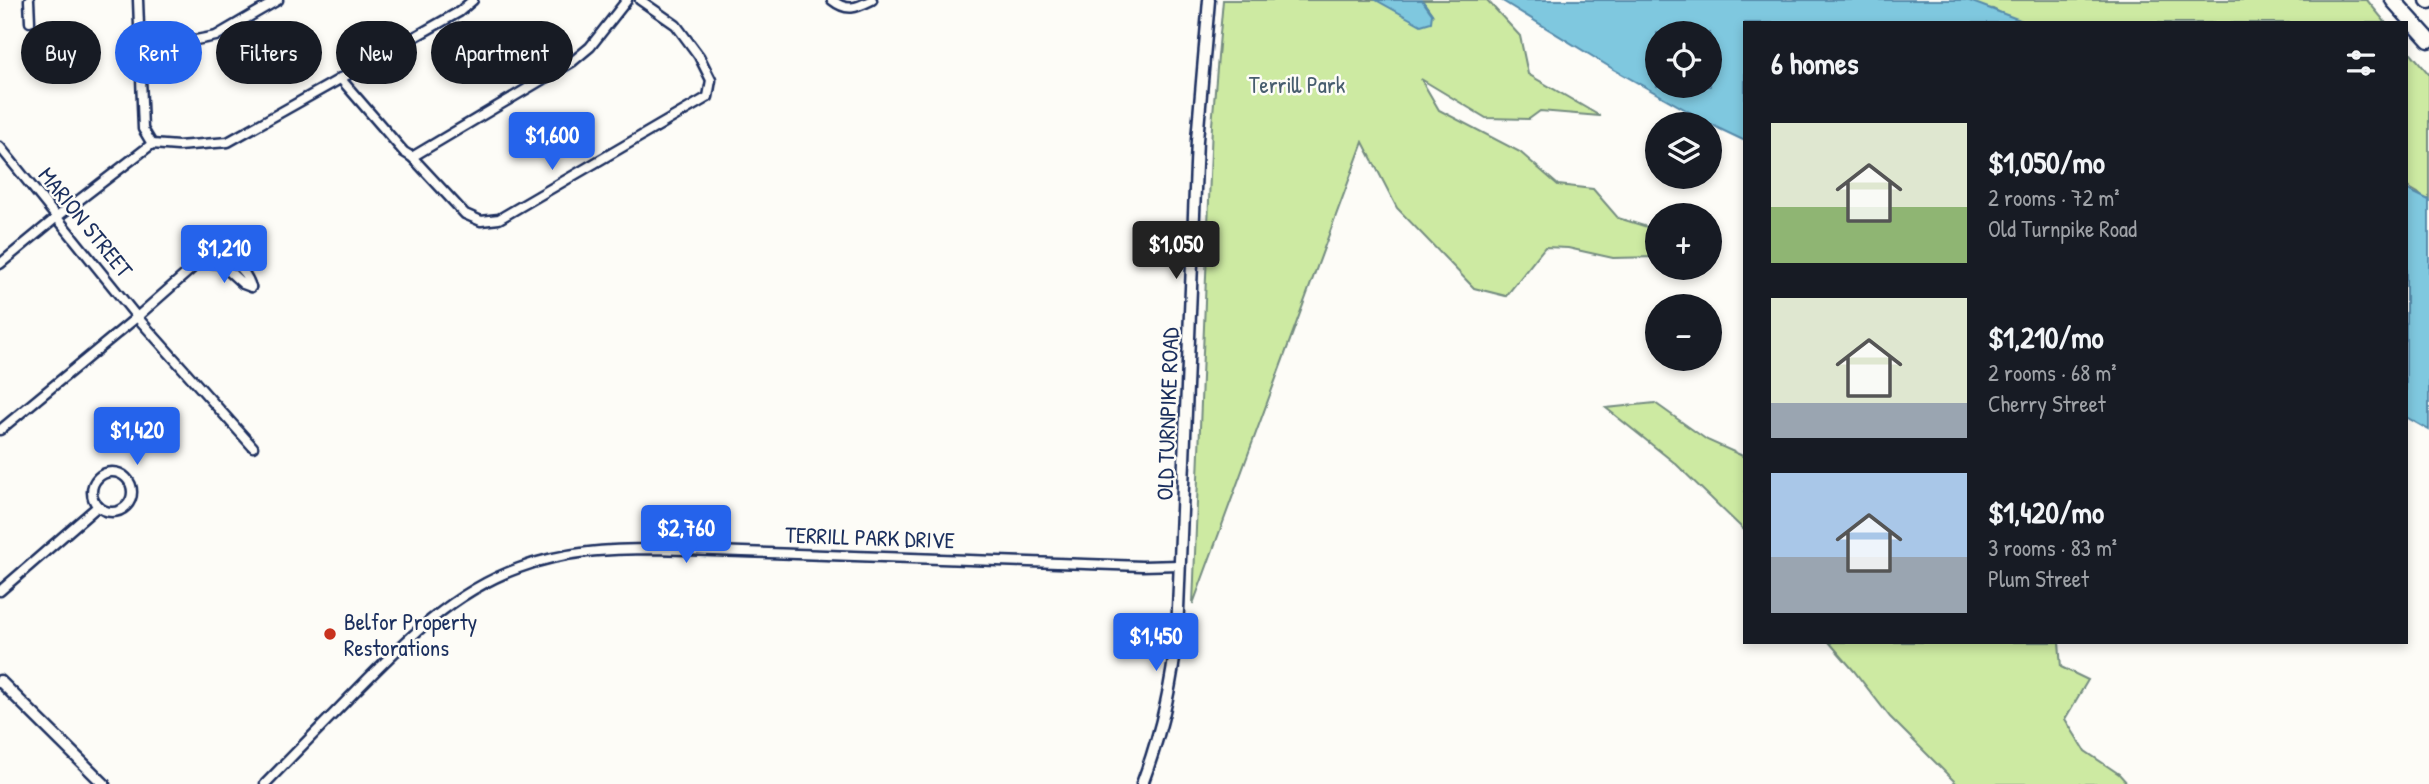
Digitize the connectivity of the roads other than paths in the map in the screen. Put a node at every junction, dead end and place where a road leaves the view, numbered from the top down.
1 (29, 0) edge
2 (138, 0) edge
3 (278, 0) edge
4 (473, 0) edge
5 (626, 0) edge
6 (640, 0) edge
7 (832, 0) edge
8 (872, 0) edge
9 (1209, 0) edge
10 (2393, 0) edge
11 (30, 21) edge
12 (139, 21) edge
13 (417, 35) edge
14 (202, 39) edge
15 (2429, 40) edge
16 (336, 80) edge
17 (141, 84) edge
18 (345, 84) edge
19 (152, 144) junction
20 (0, 147) edge
21 (412, 157) junction
22 (57, 217) junction
23 (200, 261) junction
24 (0, 264) edge
25 (137, 317) junction
26 (0, 430) edge
27 (253, 447) dead end
28 (98, 506) junction
29 (1180, 565) junction
30 (0, 591) edge
31 (0, 681) edge
32 (104, 784) edge
33 (265, 784) edge
34 (1142, 784) edge

1 - 11 street
2 - 12 street
3 - 14 street
4 - 13 street
5 - 21 street
6 - 21 street
7 - 8 street
9 - 29 street, OLD TURNPIKE ROAD
10 - 15 highway
16 - 19 street
17 - 19 street
18 - 21 street
19 - 22 street
20 - 22 street, MARION STREET
22 - 24 street
22 - 25 street, MARION STREET
23 - 23 street
23 - 25 street
25 - 26 street
25 - 27 street, MARION STREET
28 - 28 street
28 - 30 street
29 - 33 street, TERRILL PARK DRIVE
29 - 34 street, OLD TURNPIKE ROAD
31 - 32 street

